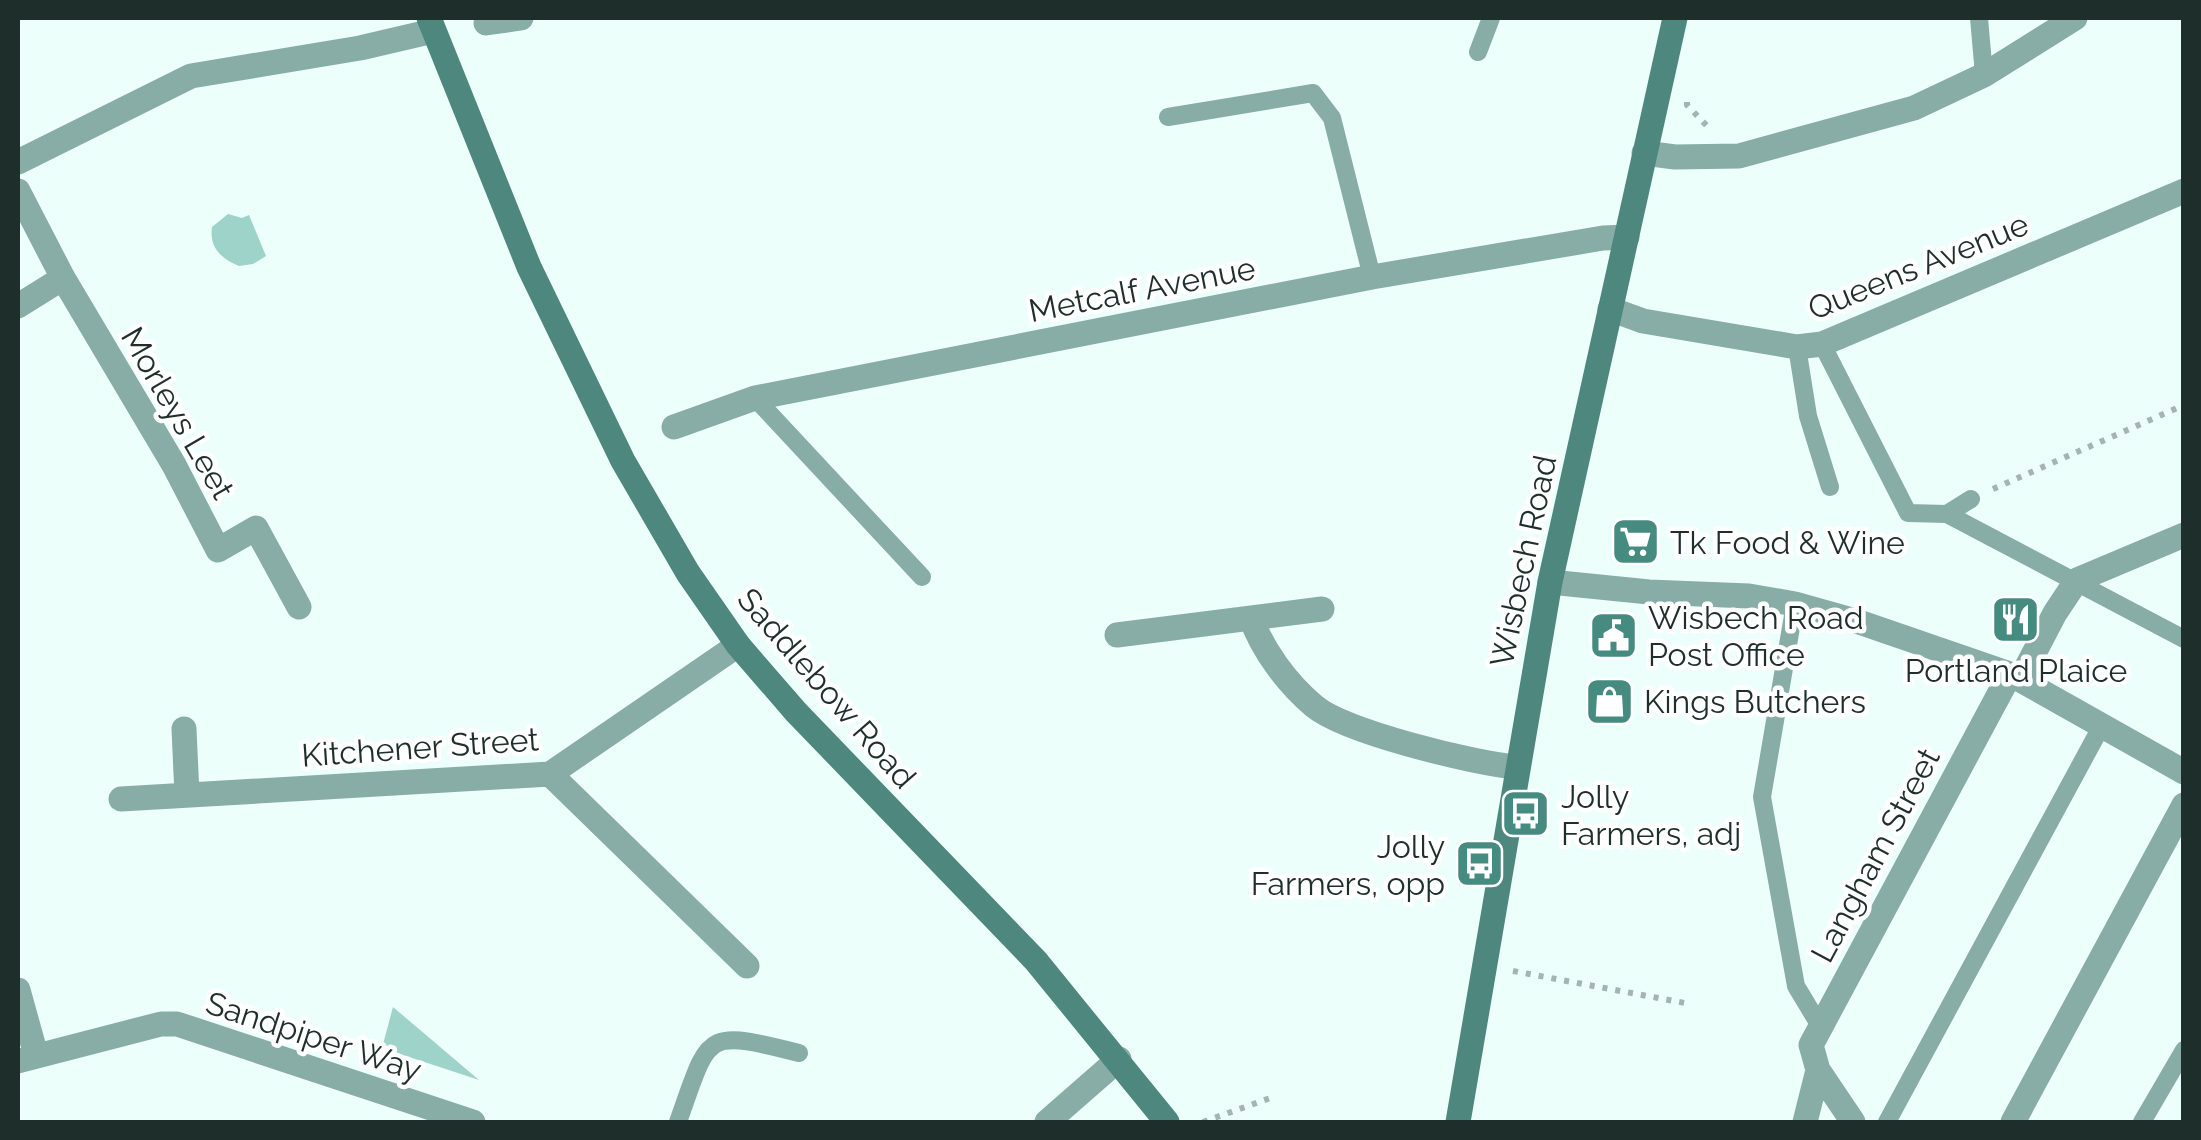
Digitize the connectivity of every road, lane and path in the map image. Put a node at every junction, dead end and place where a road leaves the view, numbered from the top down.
1 (521, 18) edge
2 (1491, 18) edge
3 (1675, 18) edge
4 (1978, 18) edge
5 (2075, 18) edge
6 (486, 23) dead end
7 (432, 24) edge
8 (1478, 52) dead end
9 (1984, 75) junction
10 (1168, 117) dead end
11 (1644, 153) junction
12 (18, 162) edge
13 (18, 191) edge
14 (2184, 191) edge
15 (1627, 238) junction
16 (1372, 277) junction
17 (63, 278) junction
18 (18, 306) edge
19 (1610, 309) junction
20 (1810, 346) junction
21 (755, 398) junction
22 (2184, 404) edge
23 (674, 426) dead end
24 (1830, 487) dead end
25 (1970, 499) joint
26 (1948, 514) junction
27 (2184, 534) edge
28 (922, 577) dead end
29 (2078, 580) junction
30 (1550, 582) junction
31 (1794, 604) junction
32 (299, 607) dead end
33 (1322, 609) dead end
34 (1251, 618) junction
35 (1117, 635) dead end
36 (2184, 639) edge
37 (738, 644) junction
38 (2015, 677) junction
39 (2101, 727) junction
40 (184, 729) dead end
41 (1516, 767) junction
42 (2184, 772) edge
43 (550, 774) junction
44 (187, 795) junction
45 (121, 799) dead end
46 (2184, 805) edge
47 (747, 966) dead end
48 (1512, 971) dead end
49 (18, 990) edge
50 (1685, 1003) dead end
51 (1820, 1026) junction
52 (2184, 1050) edge
53 (799, 1053) dead end
54 (27, 1058) edge
55 (1119, 1060) junction
56 (1818, 1070) junction
57 (1273, 1097) dead end
58 (429, 1116) edge
59 (473, 1122) edge
60 (678, 1122) edge
61 (1048, 1122) edge
62 (1167, 1122) edge
63 (1203, 1122) edge
64 (1458, 1122) edge
65 (1805, 1122) edge
66 (1853, 1122) edge
67 (1887, 1122) edge
68 (2013, 1122) edge
69 (2142, 1122) edge

1 - 6 street
2 - 8 lane
3 - 11 street, Wisbech Road
4 - 9 lane
5 - 9 street
7 - 12 street
7 - 37 street, Saddlebow Road
9 - 11 street
10 - 16 lane
11 - 15 street, Wisbech Road
13 - 17 street, Morleys Leet
14 - 20 street, Queens Avenue
15 - 16 street, Metcalf Avenue
15 - 19 street, Wisbech Road
16 - 21 street, Metcalf Avenue
17 - 18 street
17 - 32 street, Morleys Leet
19 - 20 street, Queens Avenue
19 - 30 street, Wisbech Road
20 - 24 lane
20 - 26 lane
21 - 23 street, Metcalf Avenue
21 - 28 lane
22 - 25 path
25 - 26 lane
26 - 29 lane
27 - 29 street
29 - 36 lane
29 - 38 street, Langham Street
30 - 31 street
30 - 41 street, Wisbech Road
31 - 38 street
31 - 51 lane
33 - 34 street
34 - 35 street
34 - 41 street
37 - 43 street, Kitchener Street
37 - 55 street, Saddlebow Road
38 - 39 street
38 - 51 street, Langham Street
39 - 42 street
39 - 67 lane
40 - 44 street
41 - 64 street, Wisbech Road
43 - 44 street, Kitchener Street
43 - 47 street
44 - 45 street, Kitchener Street
46 - 68 street
48 - 50 path
49 - 54 street
51 - 56 street, Langham Street
52 - 69 lane
53 - 60 lane
54 - 58 street, Sandpiper Way
55 - 61 street
55 - 62 street, Saddlebow Road
56 - 65 street, Langham Street
56 - 66 street
57 - 63 path
58 - 59 street, Sandpiper Way

